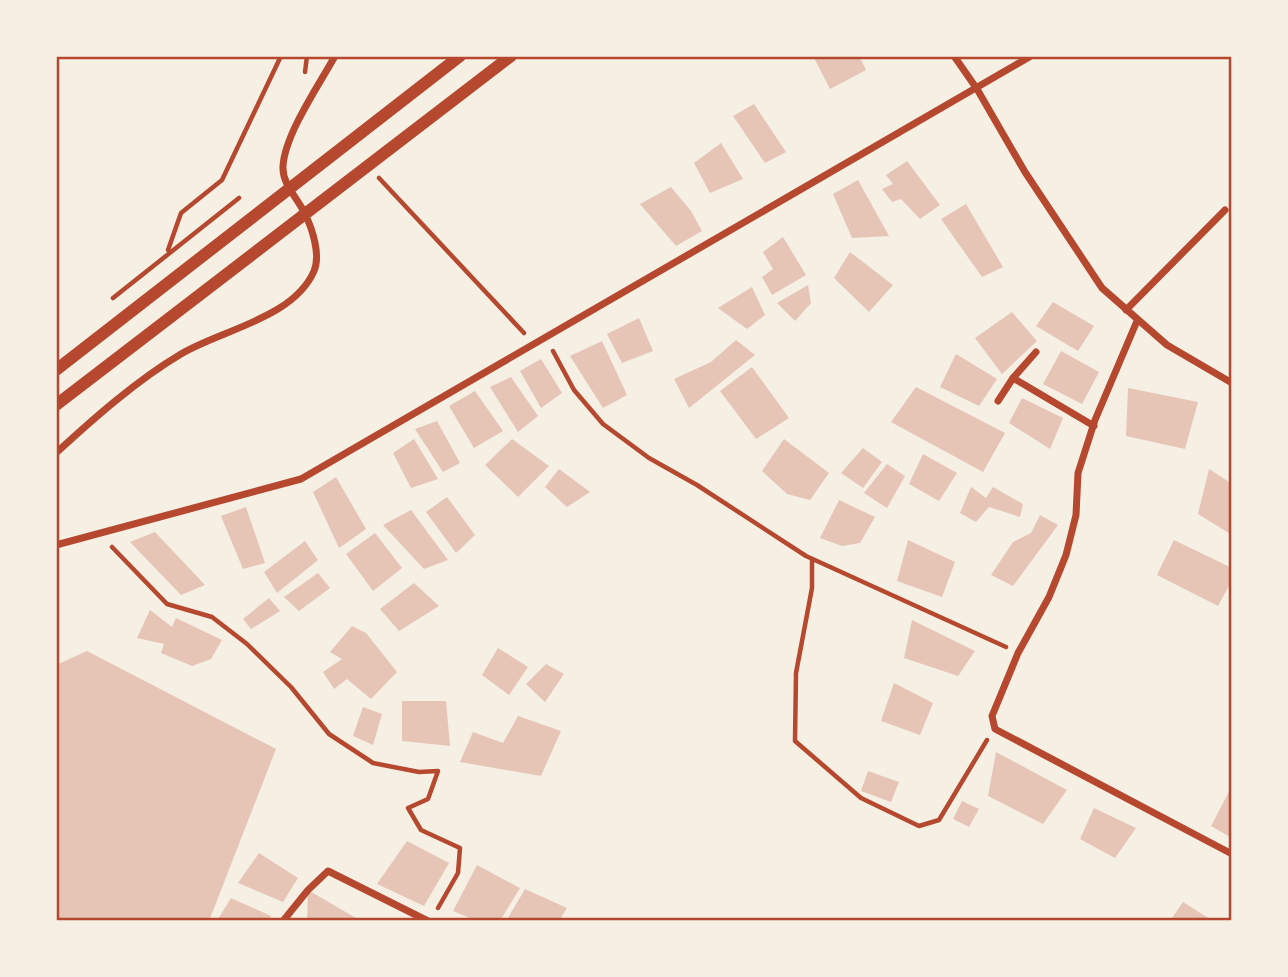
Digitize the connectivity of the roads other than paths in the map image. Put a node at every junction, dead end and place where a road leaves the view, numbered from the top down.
1 (335, 56) edge
2 (460, 56) edge
3 (511, 56) edge
4 (954, 56) edge
5 (1031, 56) edge
6 (977, 89) junction
7 (289, 188) junction
8 (1224, 209) dead end
9 (306, 215) junction
10 (1126, 310) junction
11 (1137, 321) junction
12 (1036, 352) dead end
13 (56, 370) edge
14 (1013, 378) junction
15 (1232, 383) edge
16 (998, 401) dead end
17 (56, 405) edge
18 (1094, 426) junction
19 (56, 453) edge
20 (56, 545) edge
21 (1232, 853) edge
22 (283, 921) edge
23 (428, 921) edge

1 - 7 street
2 - 7 street
3 - 9 street
4 - 6 street
5 - 6 street
6 - 10 street
6 - 20 street
7 - 9 street
7 - 13 street
8 - 10 street
9 - 17 street
9 - 19 street
10 - 11 street
11 - 15 street
11 - 18 street
12 - 14 street
14 - 16 street
14 - 18 street
18 - 21 street
22 - 23 street

